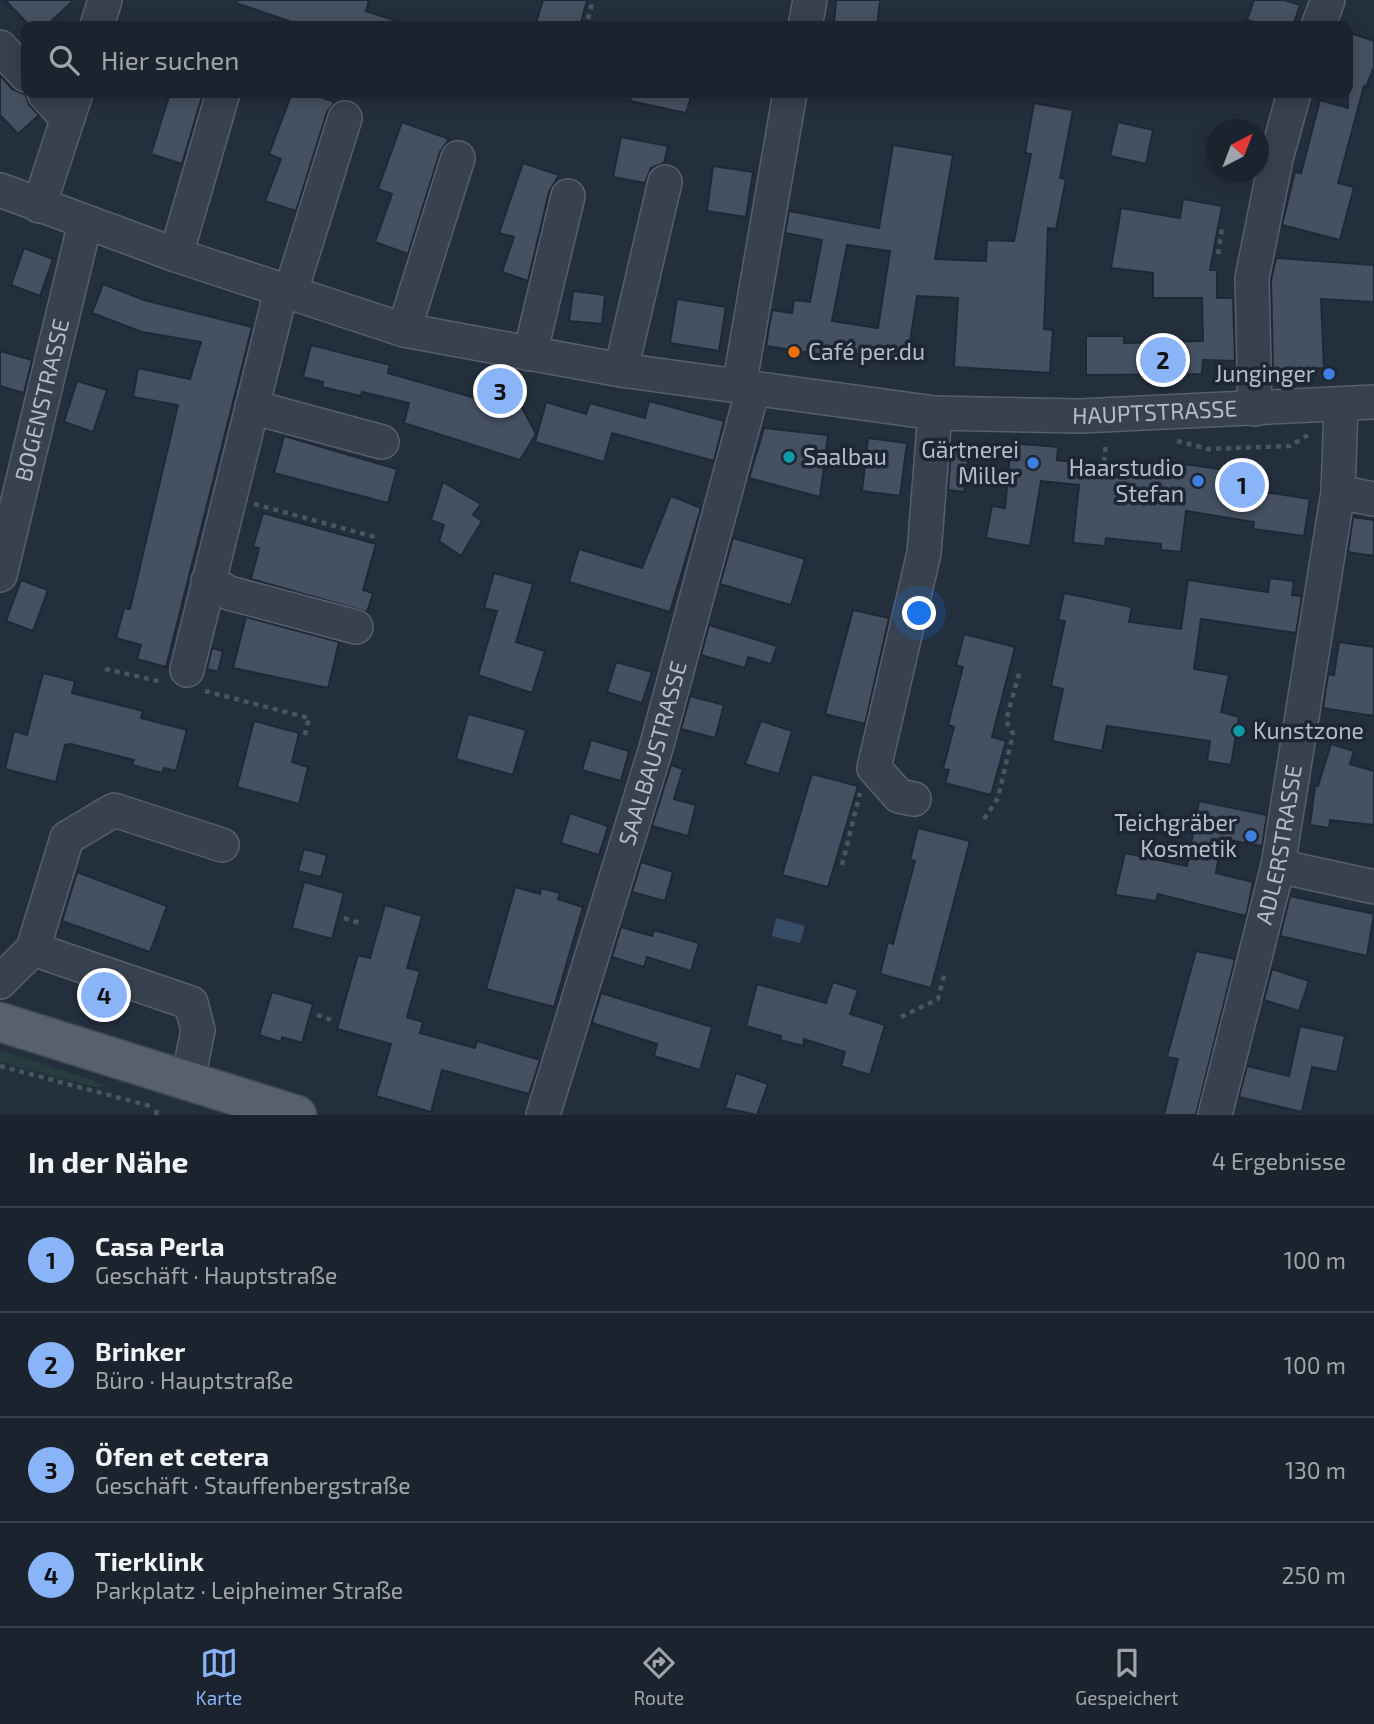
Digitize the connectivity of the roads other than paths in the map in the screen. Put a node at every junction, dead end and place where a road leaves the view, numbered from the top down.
1 (105, 0) edge
2 (810, 0) edge
3 (1328, 0) edge
4 (99, 21) edge
5 (806, 21) edge
6 (1320, 21) edge
7 (0, 47) edge
8 (21, 70) edge
9 (222, 98) edge
10 (789, 98) edge
11 (1293, 98) edge
12 (71, 105) edge
13 (345, 118) dead end
14 (458, 158) dead end
15 (665, 182) dead end
16 (568, 195) dead end
17 (1, 197) edge
18 (39, 206) junction
19 (85, 223) junction
20 (176, 255) junction
21 (285, 292) junction
22 (404, 330) junction
23 (530, 354) junction
24 (621, 370) junction
25 (746, 388) junction
26 (1374, 402) edge
27 (1341, 404) junction
28 (252, 407) junction
29 (1255, 409) junction
30 (935, 413) junction
31 (382, 442) dead end
32 (1338, 492) junction
33 (1374, 499) edge
34 (0, 575) edge
35 (218, 587) junction
36 (356, 627) dead end
37 (213, 647) dead end
38 (192, 679) road end
39 (914, 799) dead end
40 (222, 845) dead end
41 (1278, 866) junction
42 (1374, 887) edge
43 (33, 949) junction
44 (0, 982) edge
45 (0, 1022) edge
46 (188, 1080) junction
47 (297, 1115) edge
48 (542, 1115) edge
49 (1215, 1115) edge

1 - 4 street
2 - 5 street
3 - 6 street
7 - 8 street
9 - 20 street
10 - 25 street, SAALBAUSTRASSE
11 - 29 street
12 - 18 street
13 - 21 street
14 - 22 street
15 - 24 street
16 - 23 street
17 - 18 street, HAUPTSTRASSE
18 - 19 street, HAUPTSTRASSE
19 - 20 street, HAUPTSTRASSE
19 - 34 street, BOGENSTRASSE
20 - 21 street, HAUPTSTRASSE
21 - 22 street, HAUPTSTRASSE
21 - 28 street
22 - 23 street, HAUPTSTRASSE
23 - 24 street, HAUPTSTRASSE
24 - 25 street, HAUPTSTRASSE
25 - 30 street, HAUPTSTRASSE
25 - 48 street, SAALBAUSTRASSE
26 - 27 street, HAUPTSTRASSE
27 - 29 street, HAUPTSTRASSE
27 - 32 street, ADLERSTRASSE
28 - 31 street
28 - 35 street
29 - 30 street, HAUPTSTRASSE
30 - 39 street
32 - 33 street
32 - 41 street, ADLERSTRASSE
35 - 36 street
35 - 37 street
35 - 38 street
40 - 43 street
41 - 42 street
41 - 49 street, ADLERSTRASSE
43 - 44 street
43 - 46 street
45 - 46 main road
46 - 47 main road

